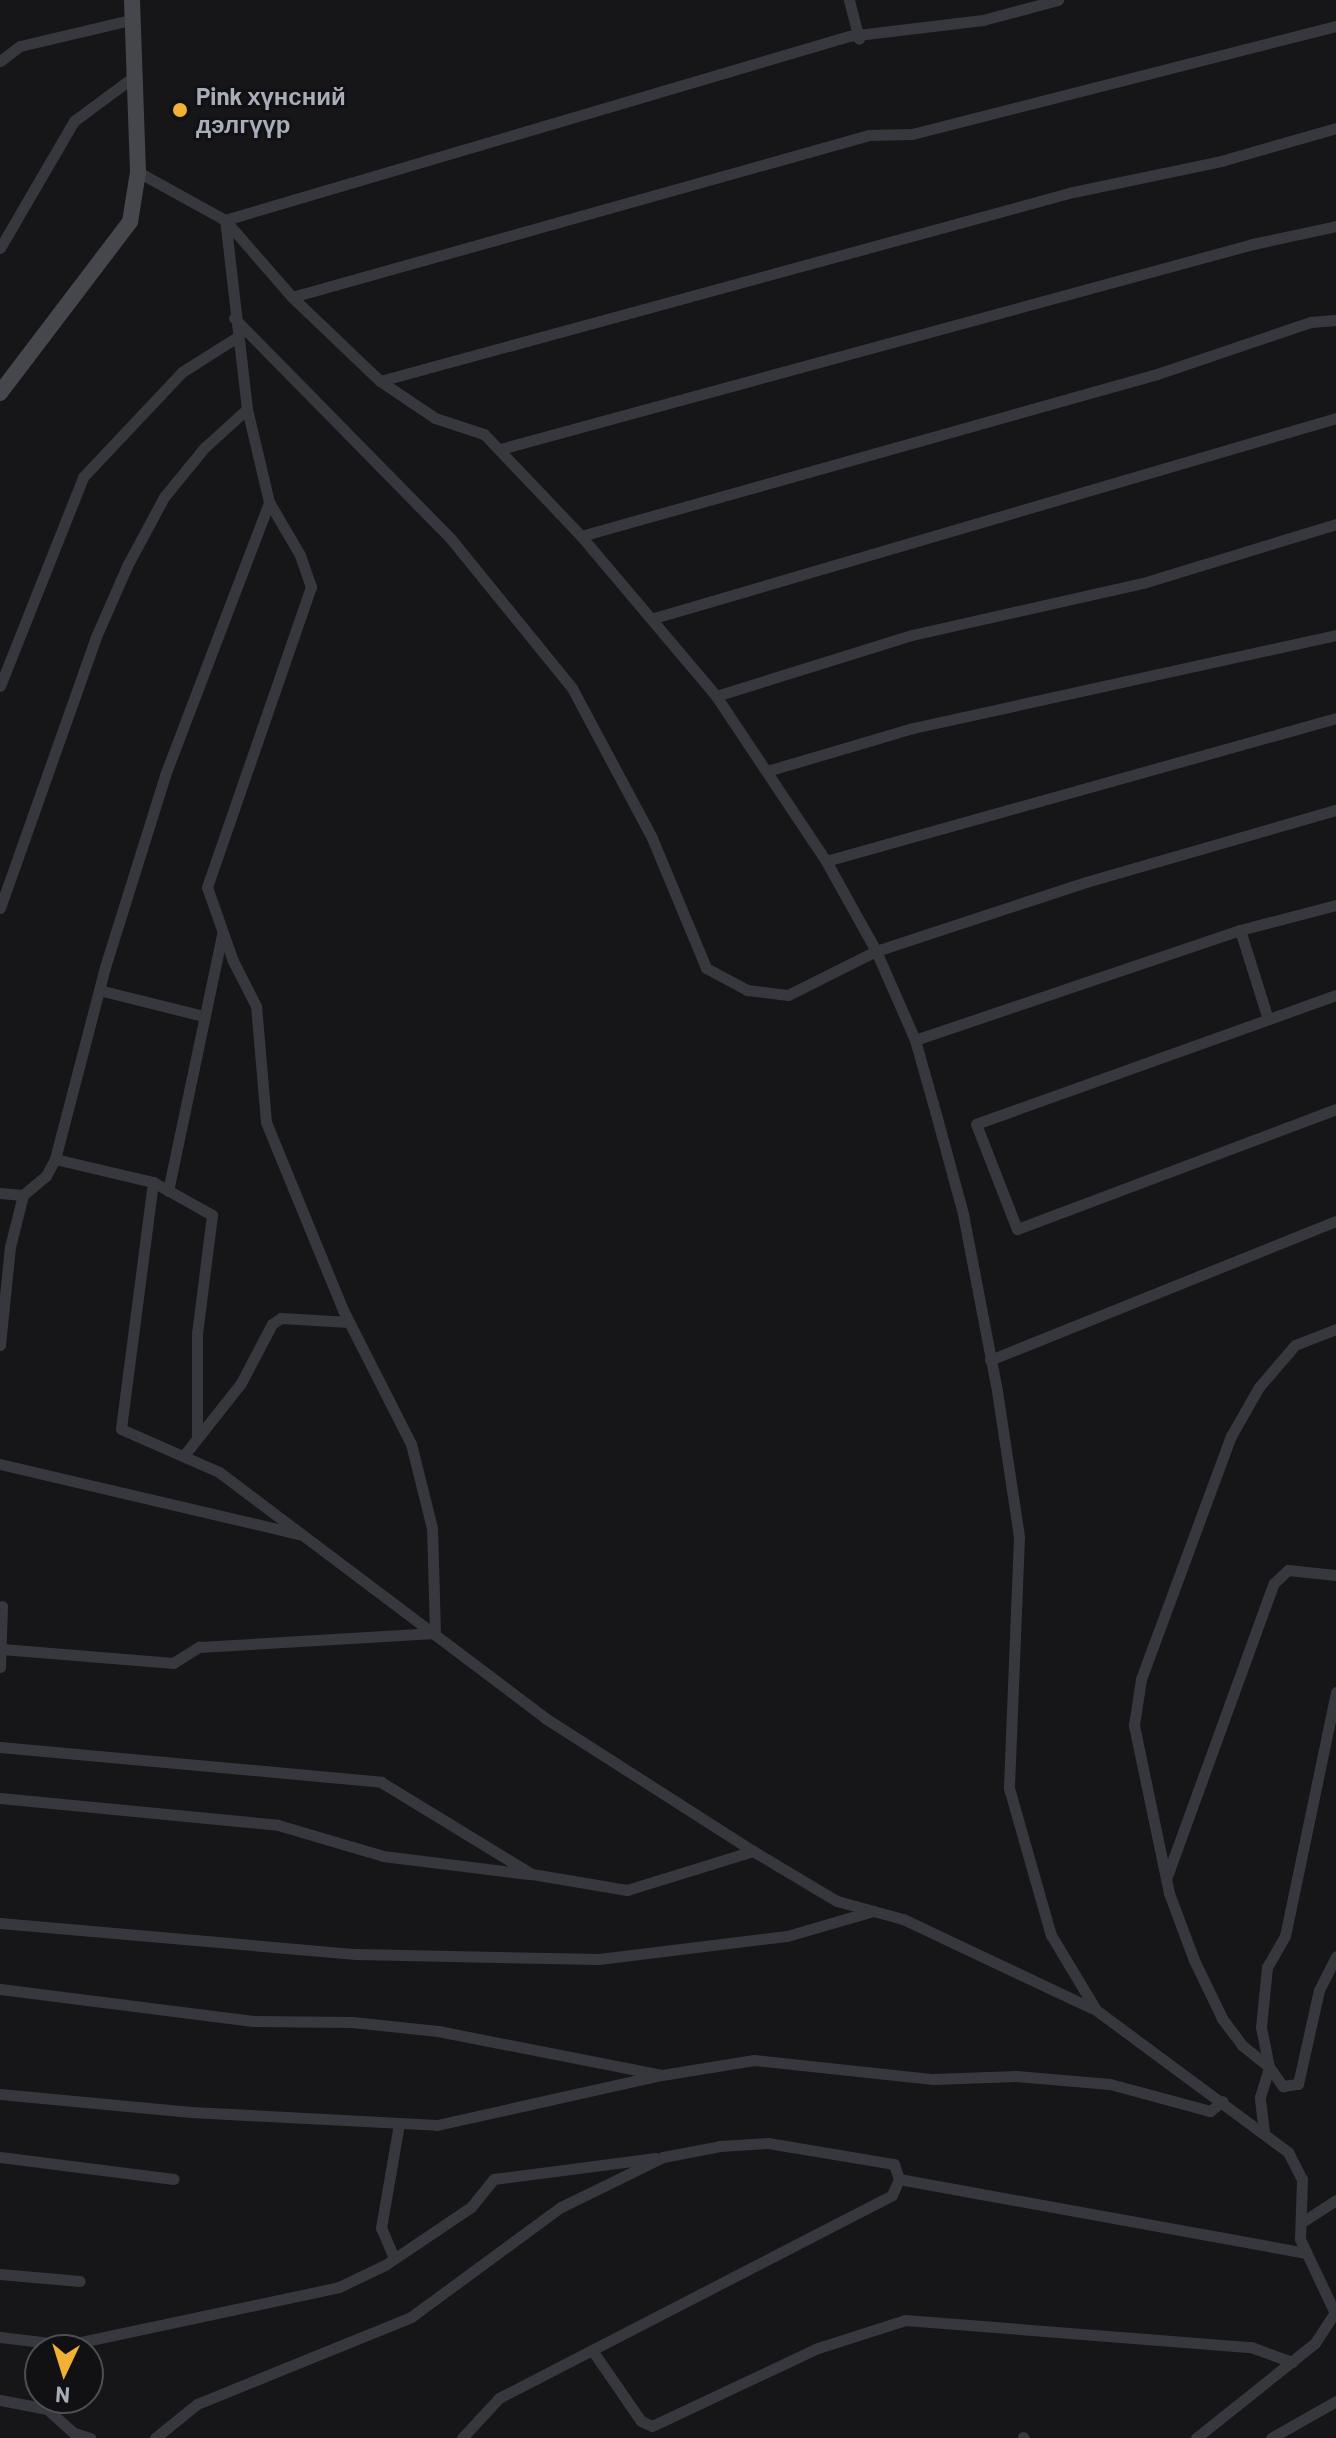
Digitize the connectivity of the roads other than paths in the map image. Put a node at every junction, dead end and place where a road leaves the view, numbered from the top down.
1 (132, 0) edge
2 (849, 0) edge
3 (1058, 0) edge
4 (134, 19) junction
5 (1336, 26) edge
6 (859, 39) junction
7 (0, 61) edge
8 (136, 75) junction
9 (1336, 128) edge
10 (138, 172) junction
11 (225, 220) junction
12 (1336, 226) edge
13 (0, 248) edge
14 (292, 297) junction
15 (234, 318) junction
16 (1336, 320) edge
17 (239, 336) junction
18 (380, 381) junction
19 (0, 393) edge
20 (247, 409) junction
21 (1336, 418) edge
22 (500, 449) junction
23 (269, 502) junction
24 (1336, 524) edge
25 (581, 536) junction
26 (654, 618) junction
27 (1336, 635) edge
28 (0, 686) edge
29 (716, 696) junction
30 (1336, 718) edge
31 (767, 771) junction
32 (1336, 810) edge
33 (826, 861) junction
34 (1336, 905) edge
35 (0, 908) edge
36 (1240, 930) junction
37 (222, 935) junction
38 (876, 951) junction
39 (99, 990) junction
40 (1336, 995) edge
41 (203, 1016) junction
42 (1267, 1016) junction
43 (915, 1040) junction
44 (1336, 1109) edge
45 (55, 1159) junction
46 (153, 1182) junction
47 (168, 1191) junction
48 (0, 1193) edge
49 (23, 1195) junction
50 (1336, 1221) edge
51 (349, 1322) junction
52 (1336, 1329) edge
53 (0, 1345) edge
54 (990, 1360) junction
55 (197, 1437) junction
56 (185, 1454) junction
57 (0, 1464) edge
58 (305, 1535) junction
59 (1336, 1575) edge
60 (1, 1604) edge
61 (435, 1633) junction
62 (2, 1649) junction
63 (0, 1667) edge
64 (1336, 1692) edge
65 (0, 1747) edge
66 (0, 1798) edge
67 (753, 1851) junction
68 (532, 1874) junction
69 (1166, 1880) junction
70 (873, 1911) junction
71 (0, 1923) edge
72 (1336, 1956) edge
73 (0, 1989) edge
74 (1096, 2010) junction
75 (1269, 2067) junction
76 (662, 2075) junction
77 (0, 2094) edge
78 (1223, 2101) junction
79 (399, 2124) junction
80 (1264, 2132) junction
81 (0, 2157) edge
82 (663, 2157) junction
83 (174, 2179) dead end
84 (899, 2179) junction
85 (1336, 2200) edge
86 (1302, 2222) junction
87 (1305, 2253) junction
88 (394, 2258) junction
89 (0, 2274) edge
90 (80, 2281) dead end
91 (1335, 2312) edge
92 (0, 2337) edge
93 (592, 2350) junction
94 (1292, 2362) junction
95 (0, 2400) edge
96 (1336, 2401) edge
97 (90, 2438) edge
98 (155, 2438) edge
99 (462, 2438) edge
100 (1196, 2438) edge
101 (1271, 2438) edge

1 - 4 street
2 - 6 street
3 - 6 street
4 - 7 street
4 - 8 street
5 - 14 street
6 - 11 street
8 - 10 street
8 - 13 street
9 - 18 street
10 - 11 street
10 - 19 street
11 - 14 street
11 - 15 street
12 - 22 street
14 - 18 street
15 - 17 street
15 - 38 street
16 - 25 street
17 - 20 street
17 - 28 street
18 - 22 street
20 - 23 street
20 - 35 street
21 - 26 street
22 - 25 street
23 - 37 street
23 - 39 street
24 - 29 street
25 - 26 street
26 - 29 street
27 - 31 street
29 - 31 street
30 - 33 street
31 - 33 street
32 - 38 street
33 - 38 street
34 - 36 street
36 - 42 street
36 - 43 street
37 - 41 street
37 - 51 street
38 - 43 street
39 - 41 street
39 - 45 street
40 - 42 street
41 - 47 street
42 - 44 street
43 - 54 street
45 - 46 street
45 - 49 street
46 - 47 street
46 - 56 street
47 - 55 street
48 - 49 street
49 - 53 street
50 - 54 street
51 - 55 street
51 - 61 street
52 - 69 street
54 - 74 street
55 - 56 street
56 - 58 street
57 - 58 street
58 - 61 street
59 - 69 street
60 - 62 street
61 - 62 street
61 - 67 street
62 - 63 street
64 - 75 street
65 - 68 street
66 - 68 street
67 - 68 street
67 - 70 street
69 - 75 street
70 - 71 street
70 - 74 street
72 - 75 street
73 - 76 street
74 - 78 street
75 - 80 street
76 - 78 street
76 - 79 street
77 - 79 street
78 - 80 street
79 - 88 street
80 - 86 street
81 - 83 street
82 - 84 street
82 - 88 street
82 - 98 street
84 - 87 street
84 - 93 street
85 - 86 street
86 - 87 street
87 - 91 street
88 - 92 street
89 - 90 street
91 - 94 street
93 - 94 street
93 - 99 street
94 - 100 street
95 - 97 street
96 - 101 street

